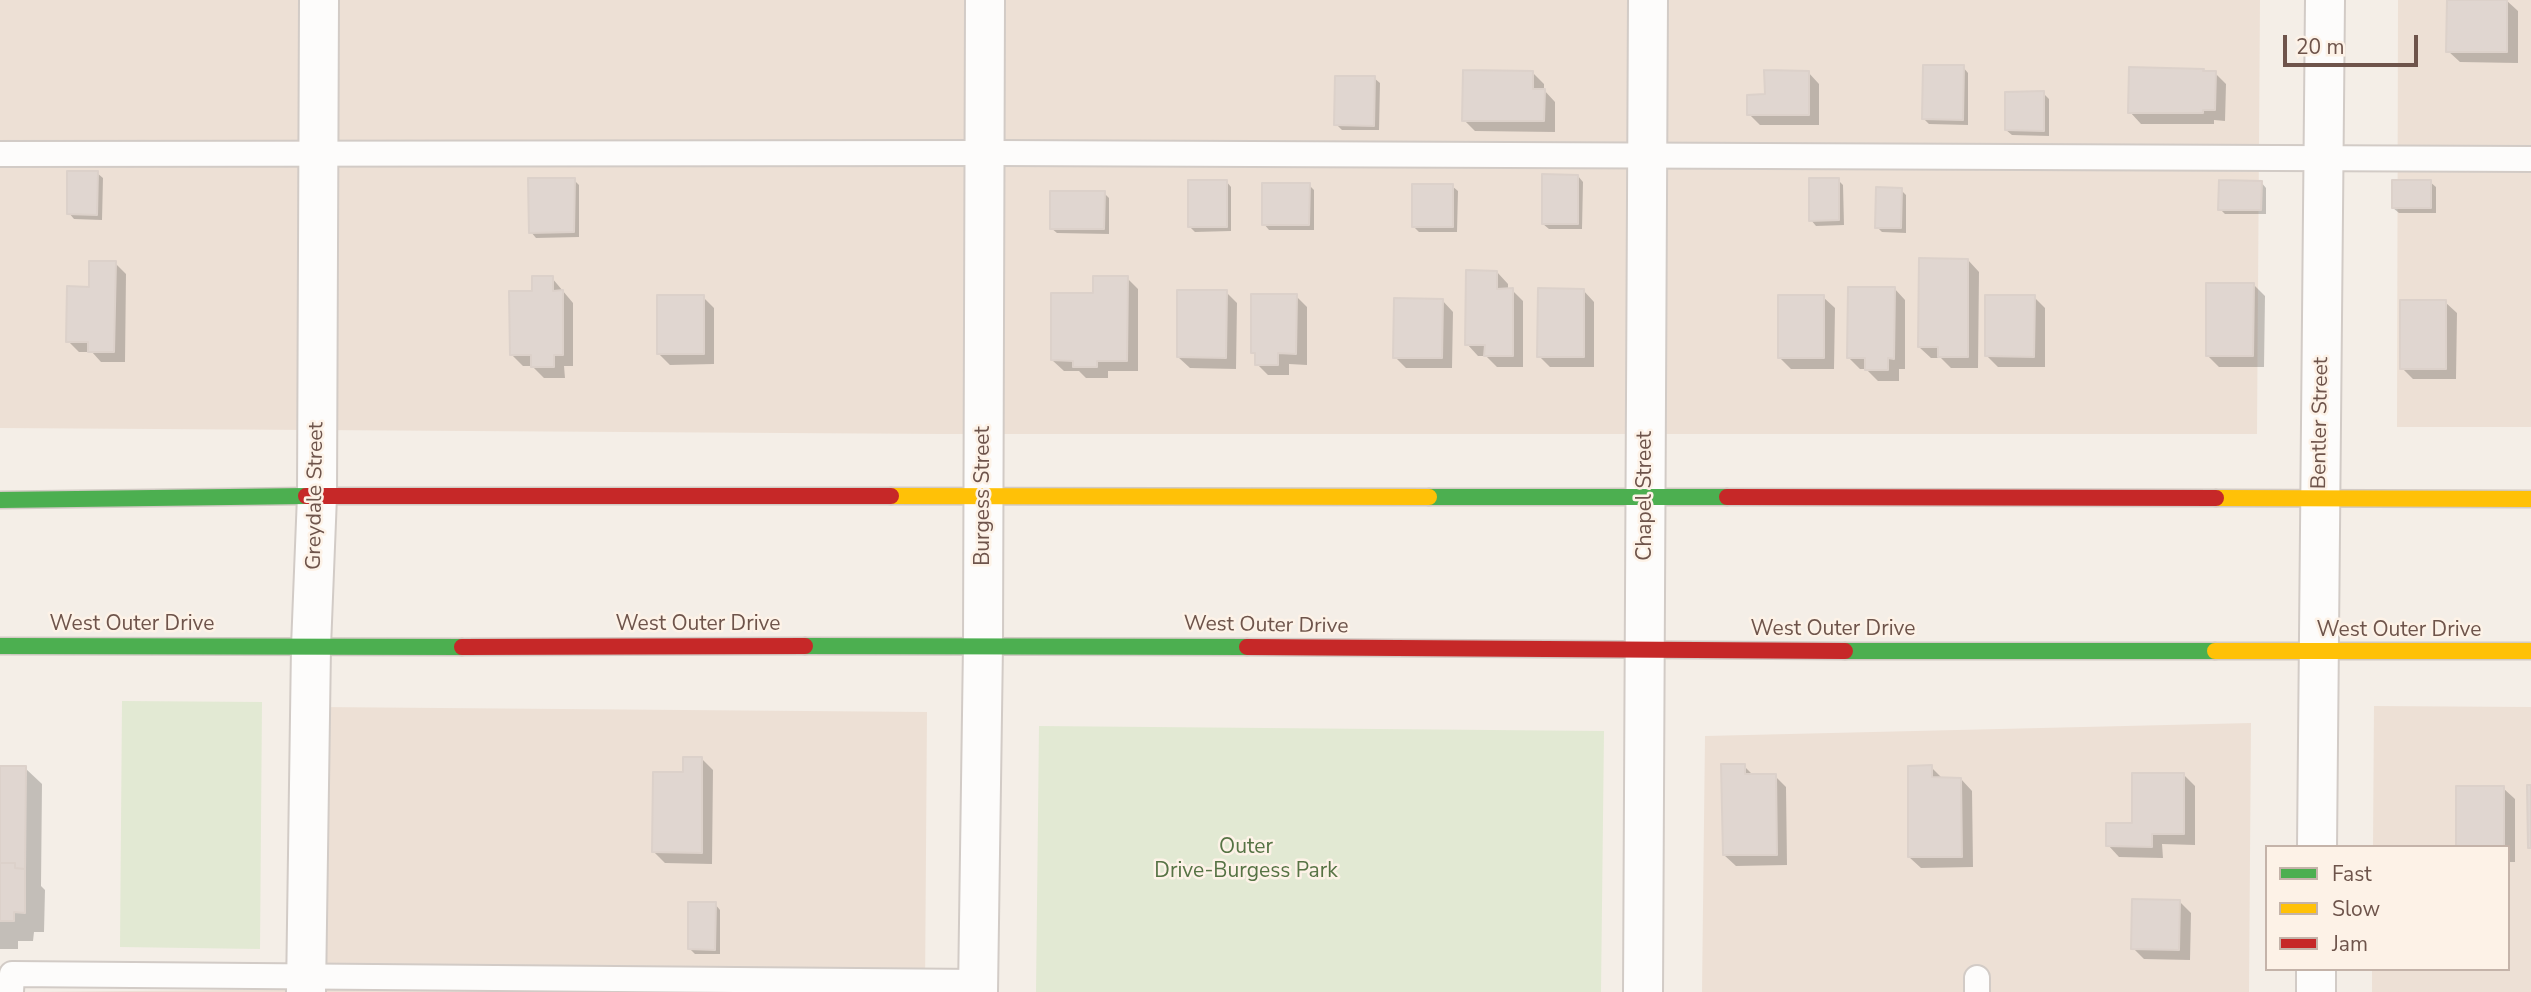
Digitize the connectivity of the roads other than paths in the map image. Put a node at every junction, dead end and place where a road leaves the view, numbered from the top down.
1 (320, 0) edge
2 (985, 0) edge
3 (1648, 0) edge
4 (2325, 0) edge
5 (319, 153) junction
6 (985, 153) junction
7 (0, 154) edge
8 (1648, 156) junction
9 (2323, 157) junction
10 (2531, 159) edge
11 (317, 496) junction
12 (984, 496) junction
13 (1646, 497) junction
14 (2320, 499) junction
15 (2531, 499) edge
16 (0, 500) edge
17 (983, 645) junction
18 (0, 646) edge
19 (311, 647) junction
20 (1646, 651) junction
21 (2531, 651) edge
22 (2318, 652) junction
23 (2317, 845) edge
24 (2316, 971) edge
25 (307, 985) edge
26 (613, 985) edge
27 (978, 987) edge
28 (11, 992) edge
29 (1643, 992) edge
30 (2316, 992) edge

1 - 5 street, Greydale Street
2 - 6 street, Burgess Street
3 - 8 street, Chapel Street
4 - 9 street, Bentler Street
5 - 6 lane
5 - 7 lane
5 - 11 street, Greydale Street
6 - 8 lane
6 - 12 street, Burgess Street
8 - 9 lane
8 - 13 street, Chapel Street
9 - 10 lane
9 - 14 street, Bentler Street
11 - 12 main road
11 - 16 main road
11 - 19 street, Greydale Street
12 - 13 main road
12 - 17 street, Burgess Street
13 - 14 main road
13 - 20 street, Chapel Street
14 - 15 main road
14 - 22 street, Bentler Street
17 - 19 main road, West Outer Drive
17 - 20 main road, West Outer Drive
17 - 27 street, Burgess Street
18 - 19 main road, West Outer Drive
19 - 25 street, Greydale Street
20 - 22 main road, West Outer Drive
20 - 29 street, Chapel Street
21 - 22 main road, West Outer Drive
22 - 23 street, Bentler Street
24 - 30 street
25 - 26 lane
25 - 28 lane
26 - 27 lane

